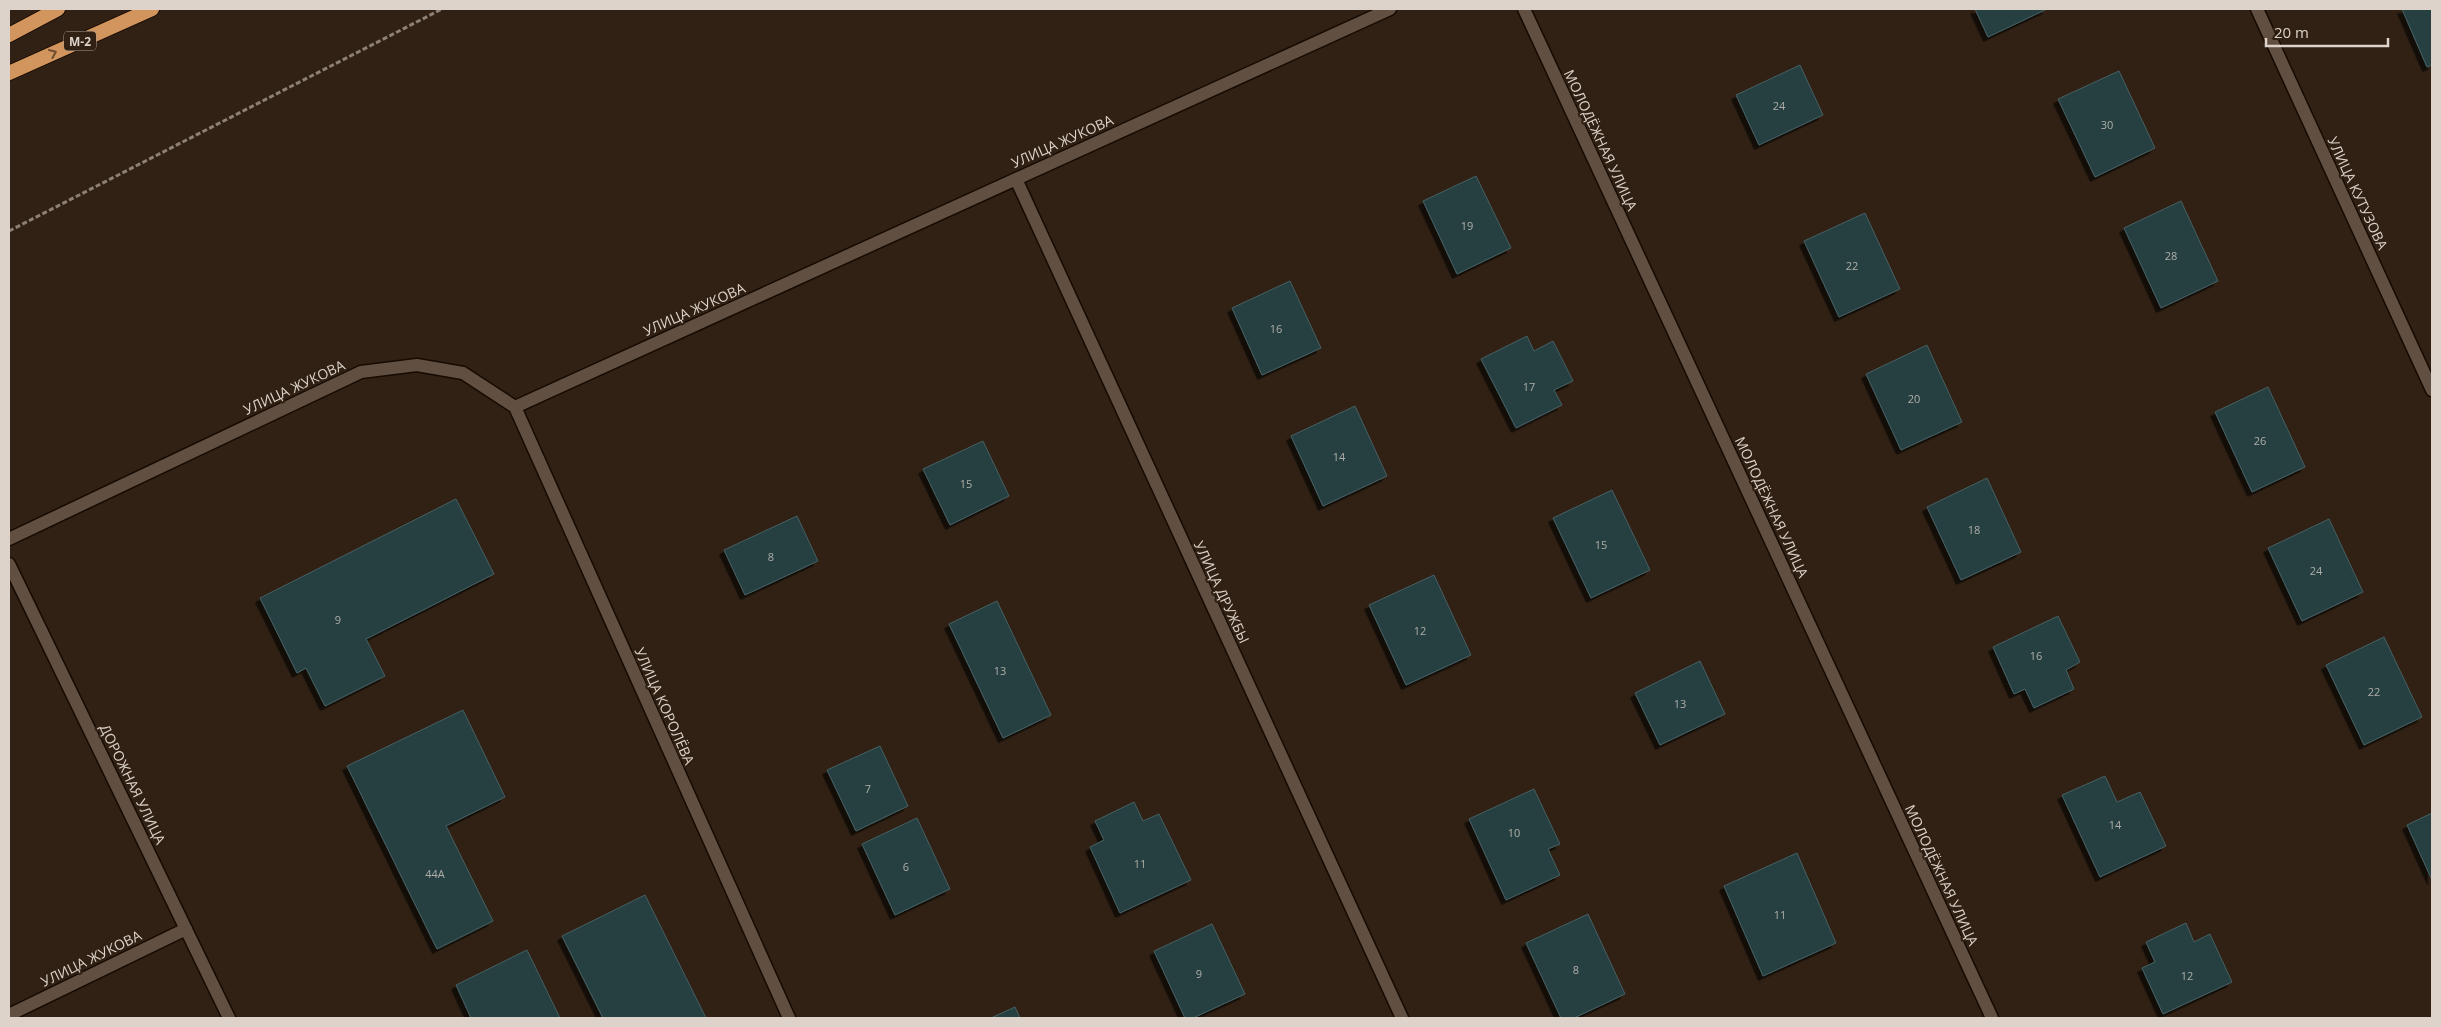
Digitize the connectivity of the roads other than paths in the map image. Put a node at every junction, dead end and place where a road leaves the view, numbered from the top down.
1 (58, 9) edge
2 (152, 9) edge
3 (1390, 9) edge
4 (1524, 9) edge
5 (2257, 9) edge
6 (9, 35) edge
7 (9, 74) edge
8 (1016, 179) junction
9 (2432, 390) edge
10 (515, 407) junction
11 (9, 539) edge
12 (9, 564) edge
13 (186, 928) junction
14 (9, 1015) edge
15 (229, 1018) edge
16 (789, 1018) edge
17 (1402, 1018) edge
18 (1992, 1018) edge

1 - 6 highway
7 -> 2 highway, М-2
3 - 8 street, УЛИЦА ЖУКОВА
4 - 18 street, МОЛОДЁЖНАЯ УЛИЦА
5 - 9 street, УЛИЦА КУТУЗОВА
8 - 10 street, УЛИЦА ЖУКОВА
8 - 17 street, УЛИЦА ДРУЖБЫ
10 - 11 street, УЛИЦА ЖУКОВА
10 - 16 street, УЛИЦА КОРОЛЁВА
12 - 13 street, ДОРОЖНАЯ УЛИЦА
13 - 14 street, УЛИЦА ЖУКОВА
13 - 15 street, ДОРОЖНАЯ УЛИЦА

